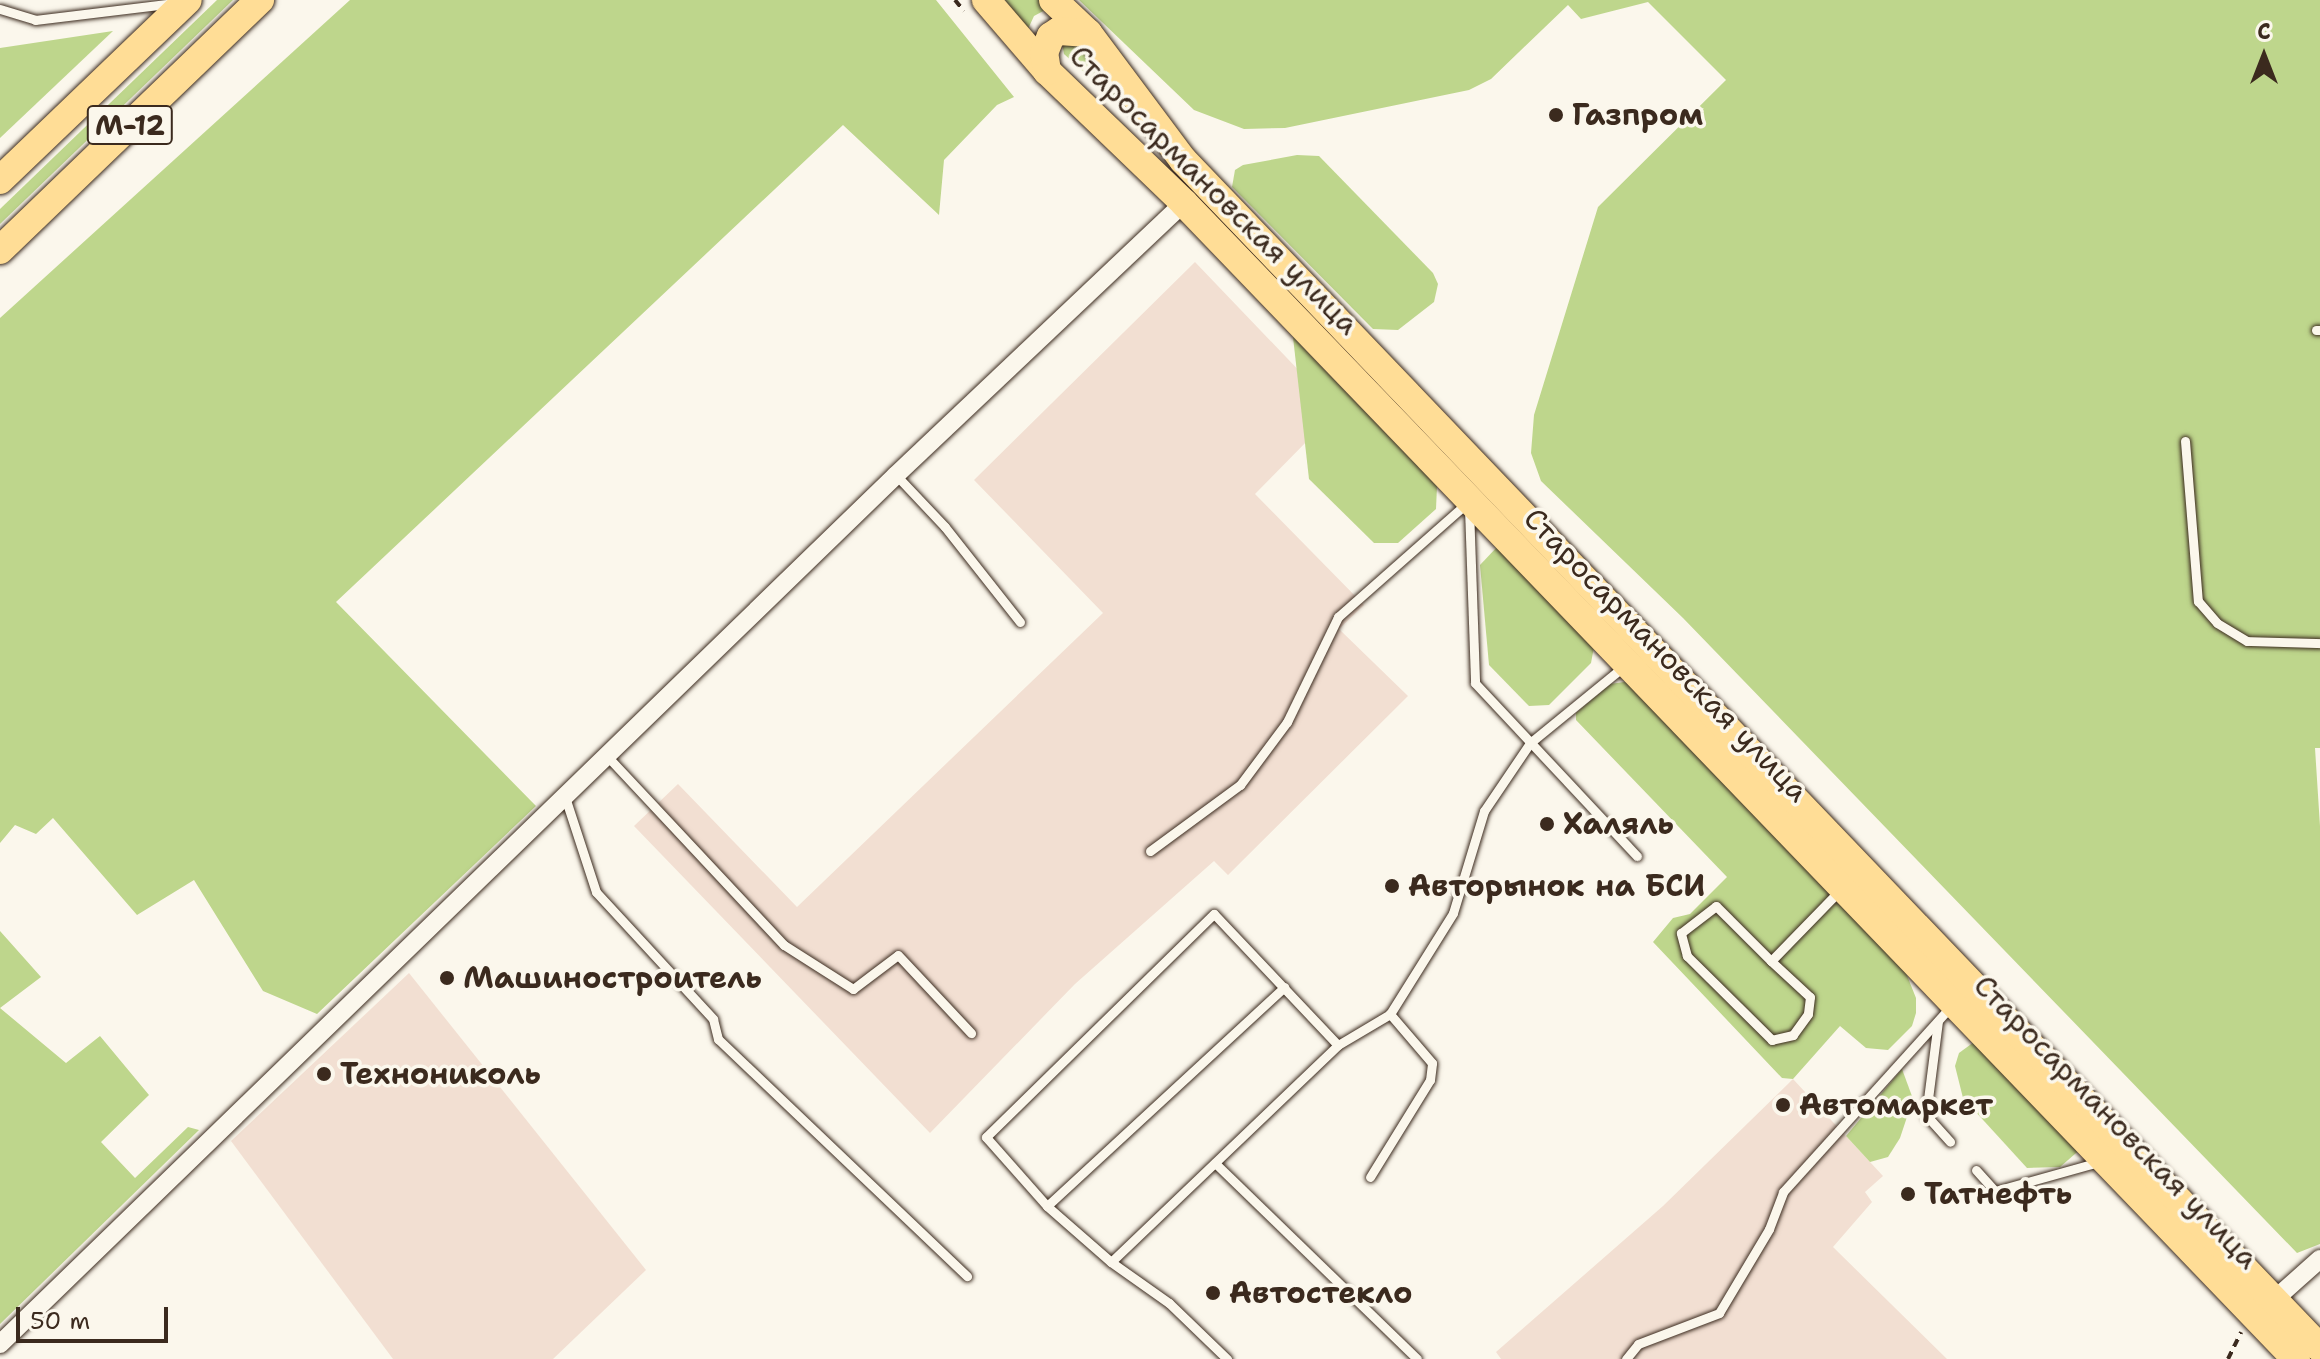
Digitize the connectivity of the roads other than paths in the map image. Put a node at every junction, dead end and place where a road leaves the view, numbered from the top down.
1 (260, 0) edge
2 (986, 0) edge
3 (1053, 0) edge
4 (187, 1) edge
5 (0, 9) edge
6 (1088, 33) junction
7 (1047, 71) junction
8 (0, 180) edge
9 (1184, 203) junction
10 (0, 250) edge
11 (2185, 441) dead end
12 (896, 475) junction
13 (1469, 501) junction
14 (1020, 622) dead end
15 (2320, 643) edge
16 (1626, 665) junction
17 (1530, 743) junction
18 (607, 756) junction
19 (565, 797) junction
20 (1150, 851) dead end
21 (1637, 856) dead end
22 (1843, 887) junction
23 (1771, 961) junction
24 (1284, 987) junction
25 (1946, 1012) junction
26 (1390, 1014) junction
27 (971, 1033) dead end
28 (1338, 1045) junction
29 (1950, 1142) dead end
30 (2108, 1160) junction
31 (1215, 1163) junction
32 (1976, 1170) dead end
33 (1370, 1177) dead end
34 (1047, 1206) junction
35 (2320, 1259) edge
36 (1111, 1262) junction
37 (967, 1276) dead end
38 (2274, 1300) junction
39 (0, 1344) edge
40 (2320, 1348) edge
41 (1227, 1359) edge
42 (1417, 1359) edge
43 (1626, 1359) edge
44 (2296, 1359) edge

1 - 10 main road, М-12
2 - 7 main road, Старосармановская улица
3 - 6 main road, Старосармановская улица
4 - 5 lane
4 - 8 main road, М-12
6 - 7 main road
6 - 38 main road, Старосармановская улица
7 - 9 main road, Старосармановская улица
9 - 12 street
9 - 13 main road, Старосармановская улица
11 - 15 lane
12 - 14 lane
12 - 18 street
13 - 16 main road, Старосармановская улица
13 - 17 lane
13 - 20 lane
16 - 17 lane
16 - 22 main road, Старосармановская улица
17 - 21 lane
17 - 26 lane
18 - 19 street
18 - 27 lane
19 - 37 lane
19 - 39 street
22 - 23 lane
22 - 25 main road, Старосармановская улица
23 - 23 lane
24 - 28 lane
24 - 34 lane
24 - 34 lane
25 - 29 lane
25 - 30 main road, Старосармановская улица
25 - 43 lane
26 - 28 lane
26 - 33 lane
28 - 31 lane
30 - 32 lane
30 - 44 main road, Старосармановская улица
31 - 36 lane
31 - 42 lane
34 - 36 lane
35 - 38 street
36 - 41 lane
38 - 40 main road, Старосармановская улица

